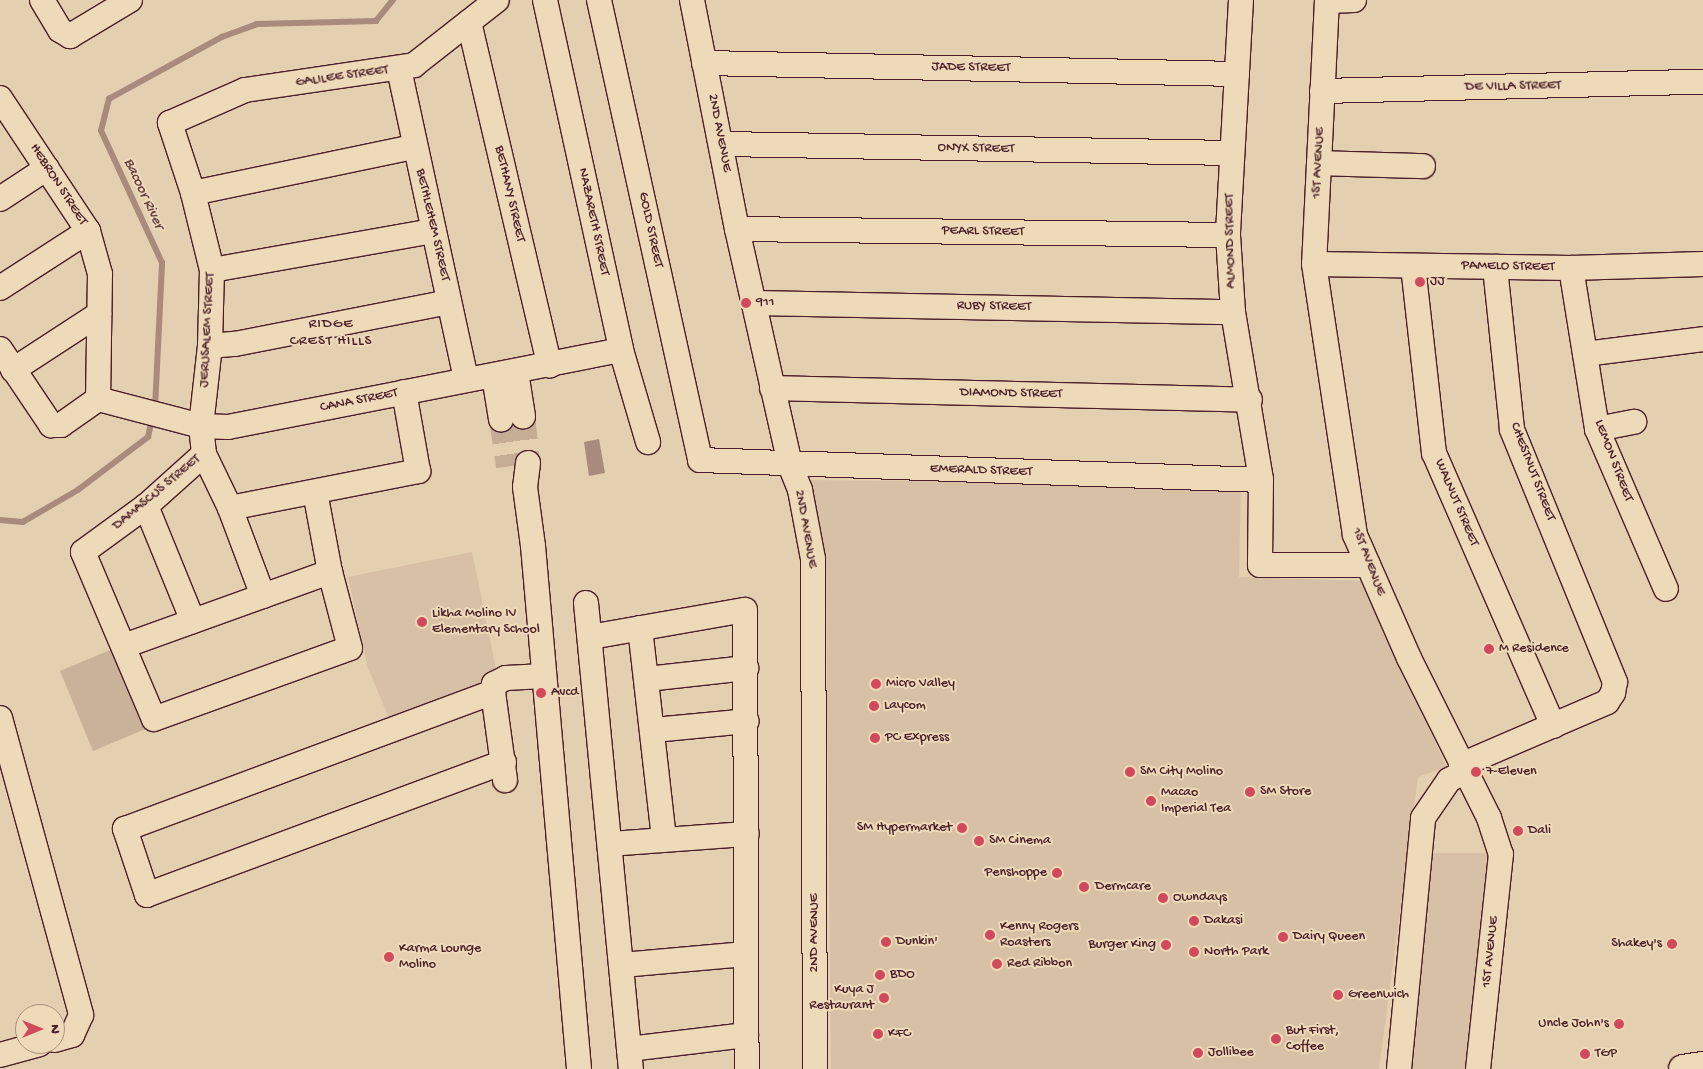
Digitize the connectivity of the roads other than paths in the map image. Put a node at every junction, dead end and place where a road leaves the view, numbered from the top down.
1 (42, 0) edge
2 (497, 0) edge
3 (545, 0) edge
4 (599, 0) edge
5 (692, 0) edge
6 (1241, 0) edge
7 (1327, 0) edge
8 (1354, 0) edge
9 (127, 1) edge
10 (469, 22) junction
11 (704, 63) junction
12 (399, 69) junction
13 (1237, 74) junction
14 (1703, 82) edge
15 (1322, 91) junction
16 (2, 106) edge
17 (170, 123) joint
18 (722, 144) junction
19 (414, 147) junction
20 (1230, 154) junction
21 (1319, 163) junction
22 (1423, 166) dead end
23 (47, 168) junction
24 (193, 193) junction
25 (0, 199) edge
26 (737, 228) junction
27 (88, 231) junction
28 (434, 231) junction
29 (1228, 235) junction
30 (1314, 264) junction
31 (1703, 264) edge
32 (1413, 266) junction
33 (1495, 267) junction
34 (1571, 268) junction
35 (212, 270) junction
36 (0, 288) edge
37 (449, 302) junction
38 (754, 303) junction
39 (1233, 312) junction
40 (99, 314) junction
41 (1703, 339) edge
42 (210, 346) junction
43 (0, 349) edge
44 (621, 350) junction
45 (1585, 354) junction
46 (550, 366) junction
47 (13, 370) junction
48 (505, 374) junction
49 (466, 380) junction
50 (772, 388) junction
51 (404, 392) junction
52 (98, 399) junction
53 (1250, 400) junction
54 (512, 417) tunnel mouth
55 (1634, 422) dead end
56 (201, 426) junction
57 (1597, 429) junction
58 (648, 442) dead end
59 (204, 454) junction
60 (700, 460) joint
61 (518, 464) tunnel mouth
62 (790, 465) junction
63 (1261, 480) junction
64 (316, 492) junction
65 (146, 506) junction
66 (230, 508) junction
67 (1368, 565) junction
68 (330, 572) junction
69 (1666, 589) dead end
70 (263, 596) junction
71 (586, 603) dead end
72 (193, 622) junction
73 (640, 628) junction
74 (590, 636) junction
75 (124, 646) junction
76 (746, 668) junction
77 (544, 676) junction
78 (647, 679) junction
79 (493, 692) junction
80 (0, 718) edge
81 (747, 721) junction
82 (1553, 726) junction
83 (654, 730) junction
84 (1462, 769) junction
85 (747, 834) junction
86 (664, 840) junction
87 (610, 844) junction
88 (746, 954) junction
89 (622, 965) junction
90 (746, 1036) junction
91 (65, 1038) edge
92 (15, 1051) edge
93 (0, 1055) edge
94 (630, 1059) edge
95 (1703, 1066) edge
96 (579, 1069) edge
97 (747, 1069) edge
98 (815, 1069) edge
99 (1399, 1069) edge
100 (1478, 1069) edge
101 (1683, 1069) edge

1 - 9 street
2 - 10 street, GALILEE STREET
3 - 44 street, NAZARETH STREET
4 - 60 street, GOLD STREET
5 - 11 street, 2ND AVENUE
6 - 13 street, ALMOND STREET
7 - 8 street
7 - 15 street, 1ST AVENUE
10 - 12 street, GALILEE STREET
10 - 46 street, BETHANY STREET
11 - 13 street, JADE STREET
11 - 18 street, 2ND AVENUE
12 - 17 street, GALILEE STREET
12 - 19 street, BETHLEHEM STREET
13 - 20 street, ALMOND STREET
14 - 15 street, DE VILLA STREET
15 - 21 street, 1ST AVENUE
16 - 23 street, HEBRON STREET
17 - 24 street, JERUSALEM STREET
18 - 20 street, ONYX STREET
18 - 26 street, 2ND AVENUE
19 - 24 street
19 - 28 street, BETHLEHEM STREET
20 - 29 street, ALMOND STREET
21 - 22 street
21 - 30 street, 1ST AVENUE
23 - 25 street
23 - 27 street, HEBRON STREET
24 - 35 street, JERUSALEM STREET
26 - 29 street, PEARL STREET
26 - 38 street, 2ND AVENUE
27 - 36 street
27 - 40 street, HEBRON STREET
28 - 35 street
28 - 37 street, BETHLEHEM STREET
29 - 39 street, ALMOND STREET
30 - 32 street, PAMELO STREET
30 - 67 street, 1ST AVENUE
31 - 34 street, PAMELO STREET
32 - 33 street, PAMELO STREET
32 - 82 street, WALNUT STREET
33 - 34 street, PAMELO STREET
33 - 82 street, CHESTNUT STREET
34 - 45 street, LEMON STREET
35 - 42 street, JERUSALEM STREET
37 - 42 street
37 - 49 street, BETHLEHEM STREET
38 - 39 street, RUBY STREET
38 - 50 street, 2ND AVENUE
39 - 53 street, ALMOND STREET
40 - 47 street
40 - 52 street, HEBRON STREET
41 - 45 street
42 - 56 street, JERUSALEM STREET
43 - 47 street
44 - 46 street, CANA STREET
44 - 58 street, NAZARETH STREET
45 - 57 street, LEMON STREET
46 - 48 street, CANA STREET
47 - 52 street
48 - 49 street, CANA STREET
48 - 54 street
49 - 51 street, CANA STREET
50 - 53 street, DIAMOND STREET
50 - 62 street, 2ND AVENUE
51 - 56 street, CANA STREET
51 - 64 street
52 - 56 street, CANA STREET
53 - 63 street, ALMOND STREET
55 - 57 street
56 - 59 street, JERUSALEM STREET
57 - 69 street, LEMON STREET
59 - 65 street, DAMASCUS STREET
59 - 66 street, DAMASCUS STREET
60 - 62 street, EMERALD STREET
61 - 77 street
62 - 63 street, EMERALD STREET
62 - 98 street, 2ND AVENUE
63 - 67 street, ALMOND STREET
64 - 66 street
64 - 68 street
65 - 72 street
65 - 75 street, DAMASCUS STREET
66 - 70 street, DAMASCUS STREET
67 - 84 street, 1ST AVENUE
68 - 70 street
68 - 75 street
70 - 72 street
71 - 74 street
72 - 75 street
73 - 74 street
73 - 76 street
73 - 78 street
74 - 87 street
76 - 78 street
76 - 81 street
77 - 79 street
77 - 96 street
78 - 83 street
79 - 79 street
80 - 91 street
81 - 83 street
81 - 85 street
82 - 84 street, CHESTNUT STREET
83 - 86 street
84 - 99 street, CHESTNUT STREET
84 - 100 street, 1ST AVENUE
85 - 86 street
85 - 88 street
86 - 87 street
87 - 89 street
88 - 89 street
88 - 90 street
89 - 94 street
90 - 94 street
90 - 97 street
92 - 93 street
95 - 101 main road

